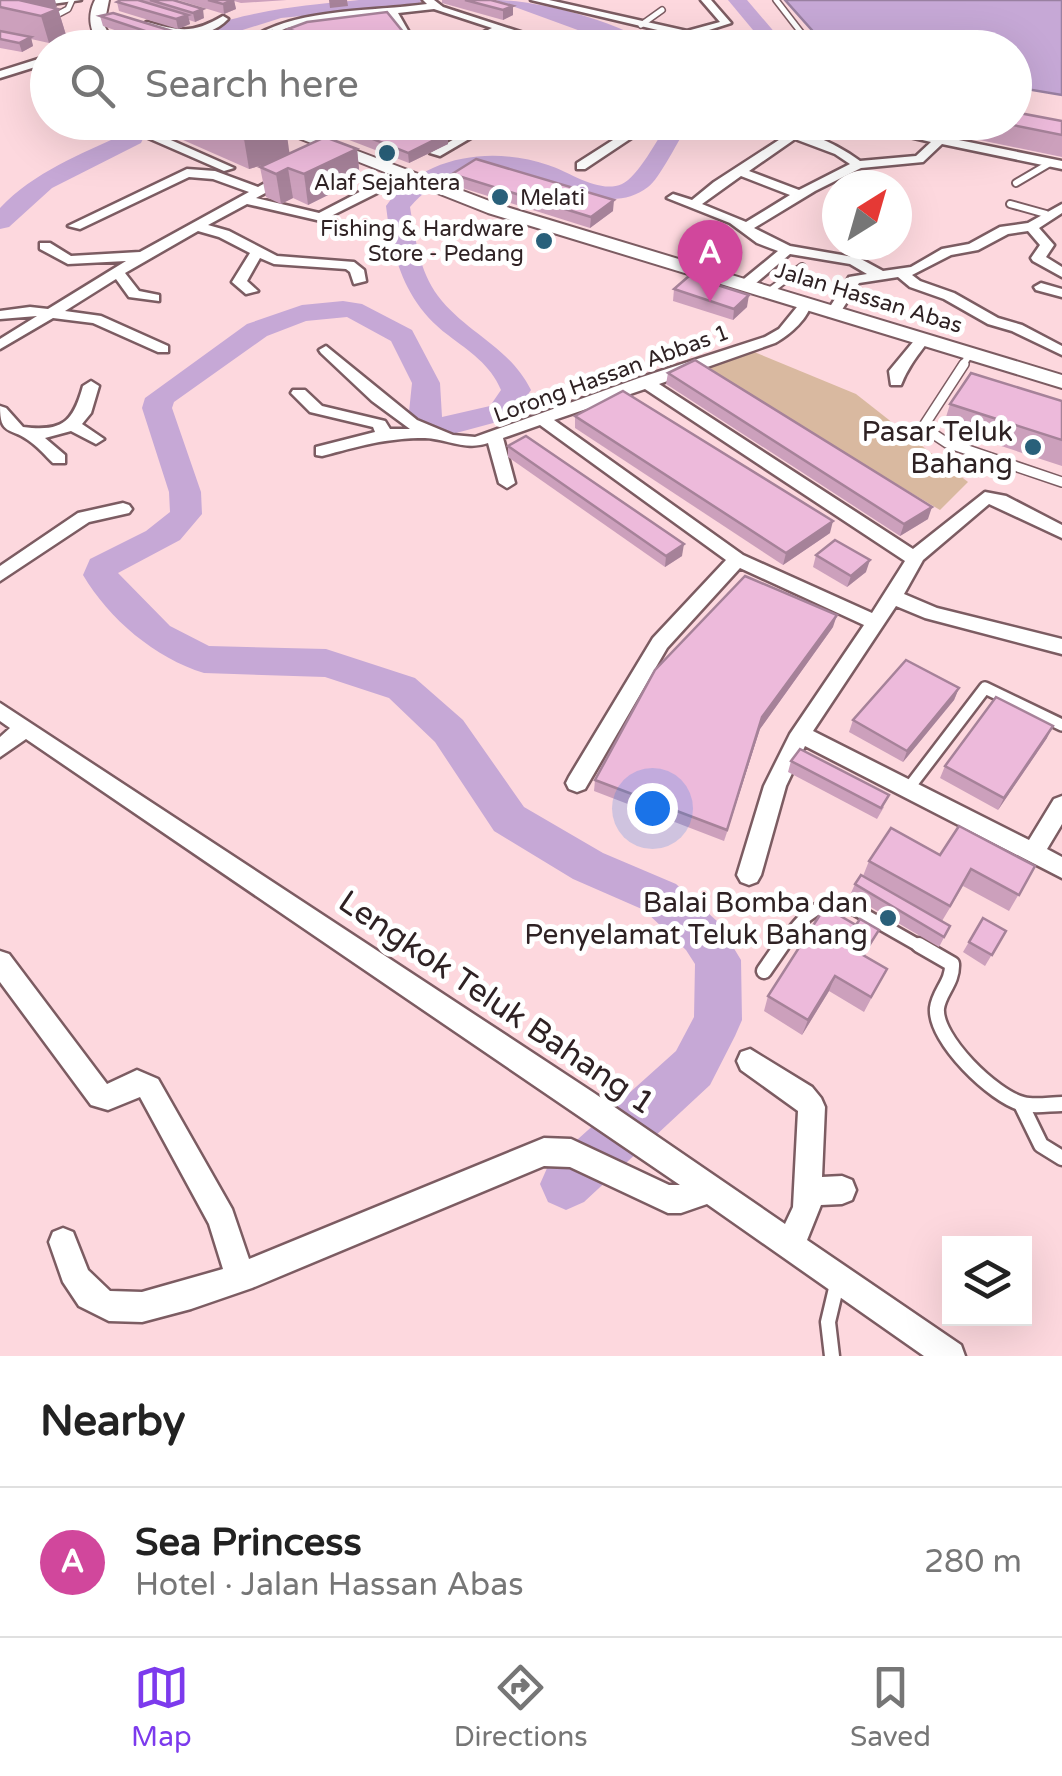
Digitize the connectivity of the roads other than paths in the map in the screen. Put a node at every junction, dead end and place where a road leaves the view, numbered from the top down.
1 (74, 0) edge
2 (102, 0) edge
3 (536, 0) edge
4 (706, 0) edge
5 (776, 0) edge
6 (431, 3) edge
7 (662, 10) dead end
8 (204, 13) edge
9 (392, 14) junction
10 (0, 20) edge
11 (132, 21) edge
12 (112, 22) edge
13 (95, 23) junction
14 (38, 25) edge
15 (641, 25) junction
16 (501, 28) junction
17 (97, 30) edge
18 (163, 30) edge
19 (230, 30) edge
20 (278, 30) edge
21 (401, 30) edge
22 (496, 30) edge
23 (507, 30) edge
24 (667, 30) edge
25 (702, 30) edge
26 (799, 30) edge
27 (0, 58) edge
28 (30, 64) edge
29 (30, 64) edge
30 (0, 74) edge
31 (163, 140) edge
32 (311, 140) edge
33 (458, 140) edge
34 (621, 140) edge
35 (784, 140) edge
36 (809, 140) edge
37 (934, 140) edge
38 (939, 141) junction
39 (436, 153) edge
40 (878, 163) junction
41 (1056, 164) edge
42 (581, 166) dead end
43 (858, 166) junction
44 (300, 170) edge
45 (902, 170) edge
46 (742, 172) junction
47 (273, 183) junction
48 (1016, 183) dead end
49 (379, 187) dead end
50 (258, 191) junction
51 (673, 198) dead end
52 (243, 199) junction
53 (799, 200) junction
54 (695, 204) junction
55 (1010, 204) dead end
56 (1062, 208) edge
57 (1046, 214) junction
58 (75, 226) dead end
59 (196, 226) junction
60 (1031, 227) junction
61 (744, 228) junction
62 (182, 234) junction
63 (45, 246) dead end
64 (197, 247) dead end
65 (787, 250) junction
66 (256, 253) junction
67 (144, 256) junction
68 (802, 268) dead end
69 (118, 272) junction
70 (901, 272) junction
71 (880, 274) junction
72 (1062, 274) edge
73 (360, 281) dead end
74 (744, 286) junction
75 (1042, 287) dead end
76 (251, 291) dead end
77 (766, 293) junction
78 (1062, 294) edge
79 (154, 298) dead end
80 (806, 305) junction
81 (833, 313) junction
82 (0, 315) edge
83 (47, 316) junction
84 (923, 340) junction
85 (0, 345) edge
86 (163, 349) dead end
87 (326, 350) dead end
88 (1061, 351) edge
89 (970, 354) junction
90 (1054, 379) edge
91 (644, 381) junction
92 (956, 381) junction
93 (896, 382) dead end
94 (92, 386) dead end
95 (974, 387) edge
96 (299, 393) dead end
97 (0, 410) edge
98 (542, 419) junction
99 (72, 425) junction
100 (31, 434) junction
101 (384, 434) junction
102 (425, 434) junction
103 (96, 438) dead end
104 (494, 438) junction
105 (322, 451) dead end
106 (59, 460) dead end
107 (1062, 482) edge
108 (507, 483) dead end
109 (123, 509) dead end
110 (1062, 532) edge
111 (914, 558) junction
112 (738, 560) junction
113 (0, 575) edge
114 (891, 595) junction
115 (873, 620) junction
116 (1062, 647) edge
117 (0, 712) edge
118 (1062, 725) edge
119 (24, 728) junction
120 (800, 734) junction
121 (0, 748) edge
122 (577, 784) dead end
123 (908, 789) junction
124 (1062, 805) edge
125 (1033, 853) junction
126 (1062, 868) edge
127 (749, 875) dead end
128 (0, 962) edge
129 (764, 971) dead end
130 (750, 1061) dead end
131 (1022, 1104) junction
132 (1062, 1104) edge
133 (1062, 1158) edge
134 (710, 1189) junction
135 (842, 1190) dead end
136 (808, 1191) junction
137 (63, 1242) dead end
138 (791, 1243) junction
139 (840, 1276) junction
140 (240, 1278) junction
141 (832, 1356) edge
142 (950, 1356) edge

1 - 10 street
1 - 14 lane
2 - 13 main road
3 - 15 street
4 - 25 street
5 - 26 lane
6 - 9 street
6 - 16 street
7 - 15 lane
8 - 19 street
9 - 20 street
9 - 21 street
11 - 18 street
12 - 13 street
13 - 17 main road
15 - 24 street
16 - 22 street
16 - 23 street
27 - 28 street
29 - 30 street
31 - 47 street
32 - 74 main road, Jalan Hassan Abas
33 - 39 street
34 - 42 street
35 - 46 street
36 - 43 street
37 - 38 street
38 - 40 street
38 - 41 street
40 - 43 street
40 - 45 street
41 - 48 lane
43 - 53 street
44 - 47 street
46 - 53 street
46 - 54 street
47 - 50 street
49 - 52 street
50 - 52 street
50 - 58 street
51 - 54 street
52 - 59 street
53 - 61 street
54 - 61 street
55 - 57 lane
56 - 57 street
57 - 60 street
59 - 62 street
59 - 66 street
60 - 70 street
60 - 72 street
61 - 65 street
62 - 64 street
62 - 67 street
63 - 67 street
65 - 71 street
65 - 74 street
66 - 73 street
66 - 76 street
67 - 69 street
68 - 77 lane
69 - 79 street
69 - 83 street
70 - 71 street
70 - 88 street
71 - 81 street
74 - 77 main road, Jalan Hassan Abas
75 - 78 street
77 - 80 main road, Jalan Hassan Abas
80 - 81 main road, Jalan Hassan Abas
80 - 91 street, Lorong Hassan Abbas 1
81 - 84 main road, Jalan Hassan Abas
82 - 83 street
83 - 85 street
83 - 86 street
84 - 89 main road, Jalan Hassan Abas
84 - 93 street
87 - 102 street
88 - 90 street
89 - 90 main road, Jalan Hassan Abas
89 - 92 lane
91 - 98 street, Lorong Hassan Abbas 1
91 - 111 street
92 - 95 lane
92 - 107 lane
94 - 99 street
96 - 101 street
97 - 100 street
98 - 104 street, Lorong Hassan Abbas 1
98 - 112 street
99 - 100 street
99 - 103 street
100 - 106 street
101 - 102 street, Lorong Hassan Abbas 1
101 - 105 street
102 - 104 street, Lorong Hassan Abbas 1
104 - 108 street
109 - 113 street
110 - 111 street
111 - 114 street
112 - 115 street
112 - 122 street
114 - 115 street
114 - 116 street
115 - 120 street
117 - 119 street, Lengkok Teluk Bahang 1
118 - 123 lane
119 - 121 street
119 - 134 street, Lengkok Teluk Bahang 1
120 - 123 street
120 - 127 street
123 - 125 street
124 - 125 street
125 - 126 street
128 - 140 street
129 - 131 lane
130 - 136 street
131 - 132 lane
131 - 133 lane
134 - 138 street, Lengkok Teluk Bahang 1
134 - 140 street
135 - 136 street
136 - 138 street
137 - 140 street
138 - 139 street, Lengkok Teluk Bahang 1
139 - 141 lane
139 - 142 street, Lengkok Teluk Bahang 1

